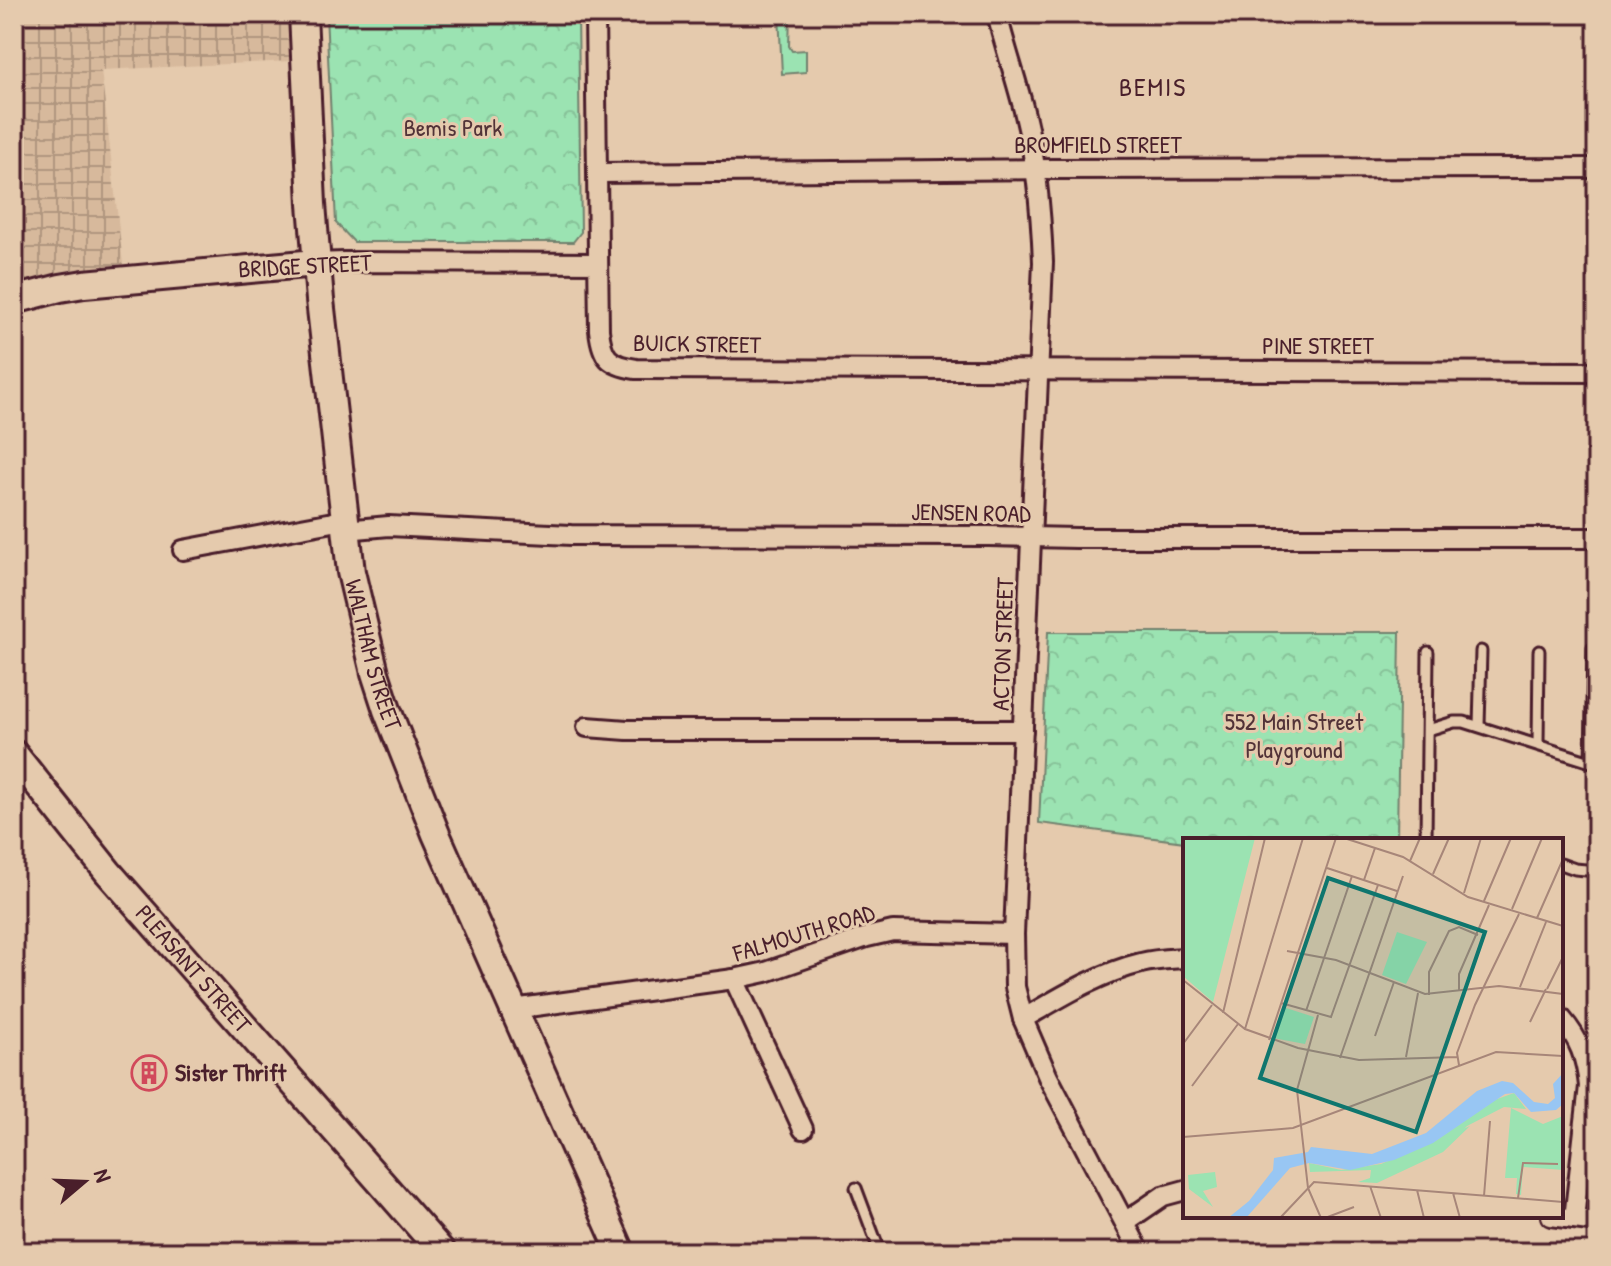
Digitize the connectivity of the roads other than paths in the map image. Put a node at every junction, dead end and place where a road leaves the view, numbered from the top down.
1 (303, 14) edge
2 (595, 14) edge
3 (997, 14) edge
4 (1597, 168) edge
5 (1036, 169) junction
6 (598, 173) junction
7 (316, 263) junction
8 (598, 263) junction
9 (14, 300) edge
10 (1039, 369) junction
11 (1597, 372) edge
12 (345, 525) junction
13 (1031, 538) junction
14 (1597, 538) edge
15 (183, 550) dead end
16 (1593, 648) dead end
17 (1481, 651) dead end
18 (1539, 651) dead end
19 (1428, 652) dead end
20 (1479, 726) junction
21 (587, 727) dead end
22 (1023, 730) junction
23 (1428, 730) junction
24 (1538, 745) junction
25 (14, 754) edge
26 (1594, 763) edge
27 (1426, 838) edge
28 (1563, 865) edge
29 (1597, 871) edge
30 (1014, 934) junction
31 (1183, 958) edge
32 (734, 979) junction
33 (513, 1009) junction
34 (1023, 1019) junction
35 (1563, 1020) edge
36 (803, 1129) dead end
37 (856, 1188) dead end
38 (1183, 1191) edge
39 (1563, 1218) edge
40 (1574, 1219) junction
41 (1125, 1222) junction
42 (1597, 1222) edge
43 (442, 1252) edge
44 (621, 1252) edge
45 (880, 1252) edge
46 (1140, 1252) edge

1 - 7 street, WALTHAM STREET
2 - 6 street, BUICK STREET
3 - 5 street, ACTON STREET
4 - 5 street, BROMFIELD STREET
5 - 6 street, BROMFIELD STREET
5 - 10 street, ACTON STREET
6 - 8 street, BUICK STREET
7 - 8 street, BRIDGE STREET
7 - 9 street, BRIDGE STREET
7 - 12 street, WALTHAM STREET
8 - 10 street, BUICK STREET
10 - 11 street, PINE STREET
10 - 13 street, ACTON STREET
12 - 13 street, JENSEN ROAD
12 - 15 street, JENSEN ROAD
12 - 33 street, WALTHAM STREET
13 - 14 street, JENSEN ROAD
13 - 22 street, ACTON STREET
16 - 26 lane
17 - 20 lane
18 - 24 lane
19 - 23 lane
20 - 23 lane
20 - 24 lane
21 - 22 street
22 - 30 street, ACTON STREET
23 - 27 lane
24 - 26 lane
25 - 43 street, PLEASANT STREET
28 - 29 lane
30 - 32 street, FALMOUTH ROAD
30 - 34 street, ACTON STREET
31 - 34 street
32 - 33 street, FALMOUTH ROAD
32 - 36 street
33 - 44 street, WALTHAM STREET
34 - 41 street, ACTON STREET
35 - 40 street
37 - 45 lane
38 - 41 street
39 - 40 street
40 - 42 street
41 - 46 street, ACTON STREET

